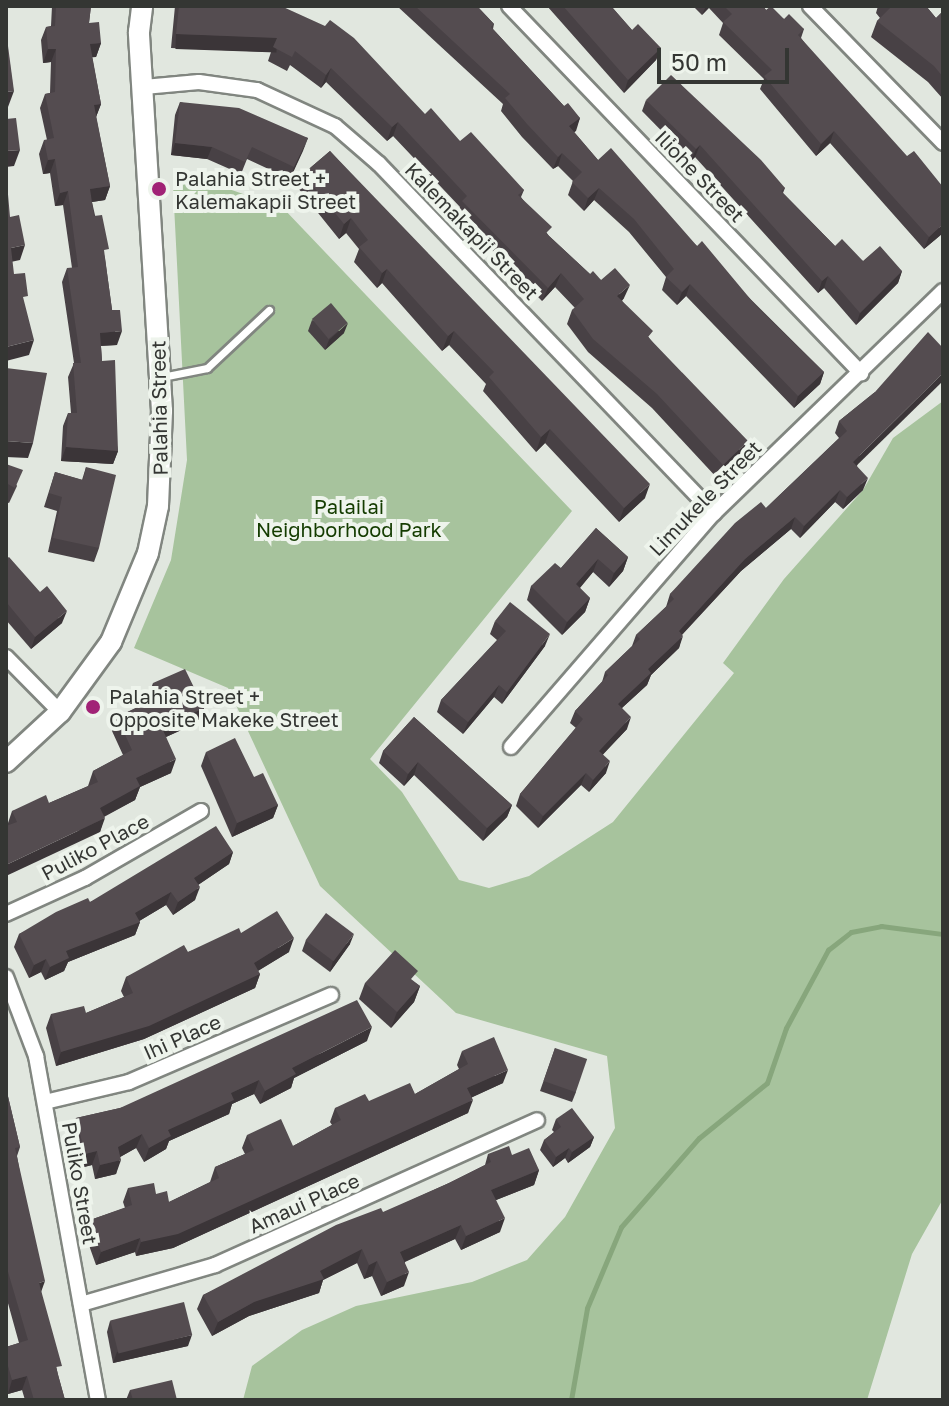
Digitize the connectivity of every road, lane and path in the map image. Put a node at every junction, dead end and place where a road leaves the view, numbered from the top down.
1 (142, 6) edge
2 (509, 6) edge
3 (810, 6) edge
4 (144, 87) junction
5 (943, 143) edge
6 (943, 291) edge
7 (269, 310) dead end
8 (861, 373) junction
9 (160, 377) junction
10 (714, 513) junction
11 (6, 657) edge
12 (60, 712) junction
13 (511, 747) dead end
14 (6, 762) edge
15 (201, 811) dead end
16 (6, 914) edge
17 (6, 977) edge
18 (331, 995) dead end
19 (45, 1102) junction
20 (537, 1120) dead end
21 (81, 1304) junction
22 (98, 1400) edge

1 - 4 street, Palahia Street
2 - 8 street, Iliohe Street
3 - 5 street
4 - 9 street, Palahia Street
4 - 10 street, Kalemakapii Street
6 - 8 street, Limukele Street
7 - 9 lane
8 - 10 street, Limukele Street
9 - 12 street, Palahia Street
10 - 13 street, Limukele Street
11 - 12 street
12 - 14 street, Palahia Street
15 - 16 street, Puliko Place
17 - 19 street, Puliko Street
18 - 19 street, Ihi Place
19 - 21 street, Puliko Street
20 - 21 street, Amaui Place
21 - 22 street, Puliko Street

